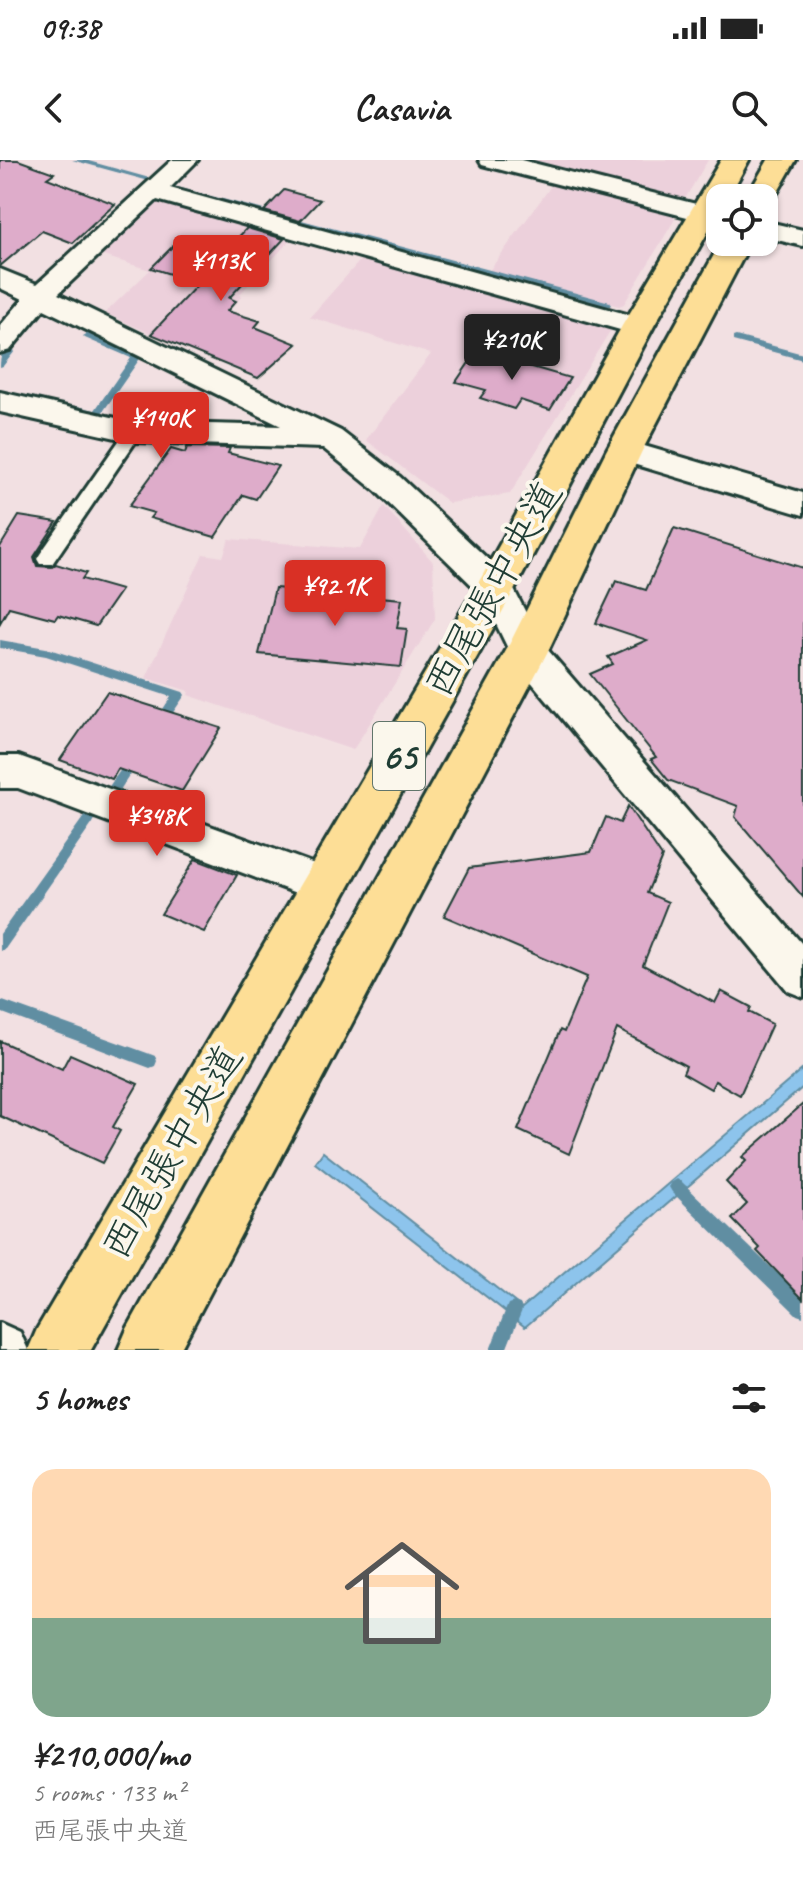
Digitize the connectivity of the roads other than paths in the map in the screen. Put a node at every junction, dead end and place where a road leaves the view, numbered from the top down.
1 (186, 160) edge
2 (491, 160) edge
3 (735, 160) edge
4 (782, 160) edge
5 (769, 184) edge
6 (152, 191) junction
7 (703, 213) junction
8 (778, 232) edge
9 (803, 238) edge
10 (728, 256) edge
11 (0, 277) edge
12 (40, 296) junction
13 (638, 326) junction
14 (0, 344) edge
15 (0, 402) edge
16 (134, 432) junction
17 (330, 438) junction
18 (624, 451) junction
19 (803, 504) edge
20 (46, 559) dead end
21 (496, 587) junction
22 (527, 651) junction
23 (0, 772) edge
24 (325, 886) junction
25 (802, 974) edge
26 (58, 1350) edge
27 (148, 1350) edge

1 - 6 street
2 - 7 street
3 - 7 main road, 西尾張中央道 / 65
4 - 5 main road
6 - 12 street
6 - 13 street
7 - 13 main road, 西尾張中央道 / 65
8 - 9 street
10 - 18 main road, 西尾張中央道 / 65
11 - 12 street
12 - 14 street
12 - 17 street
13 - 21 main road, 西尾張中央道 / 65
15 - 16 street
16 - 17 street
16 - 20 lane
17 - 21 street
18 - 19 street
18 - 22 main road, 西尾張中央道 / 65
21 - 22 street
21 - 24 main road, 西尾張中央道 / 65
22 - 25 street
22 - 27 main road, 西尾張中央道 / 65
23 - 24 street
24 - 26 main road, 西尾張中央道 / 65

